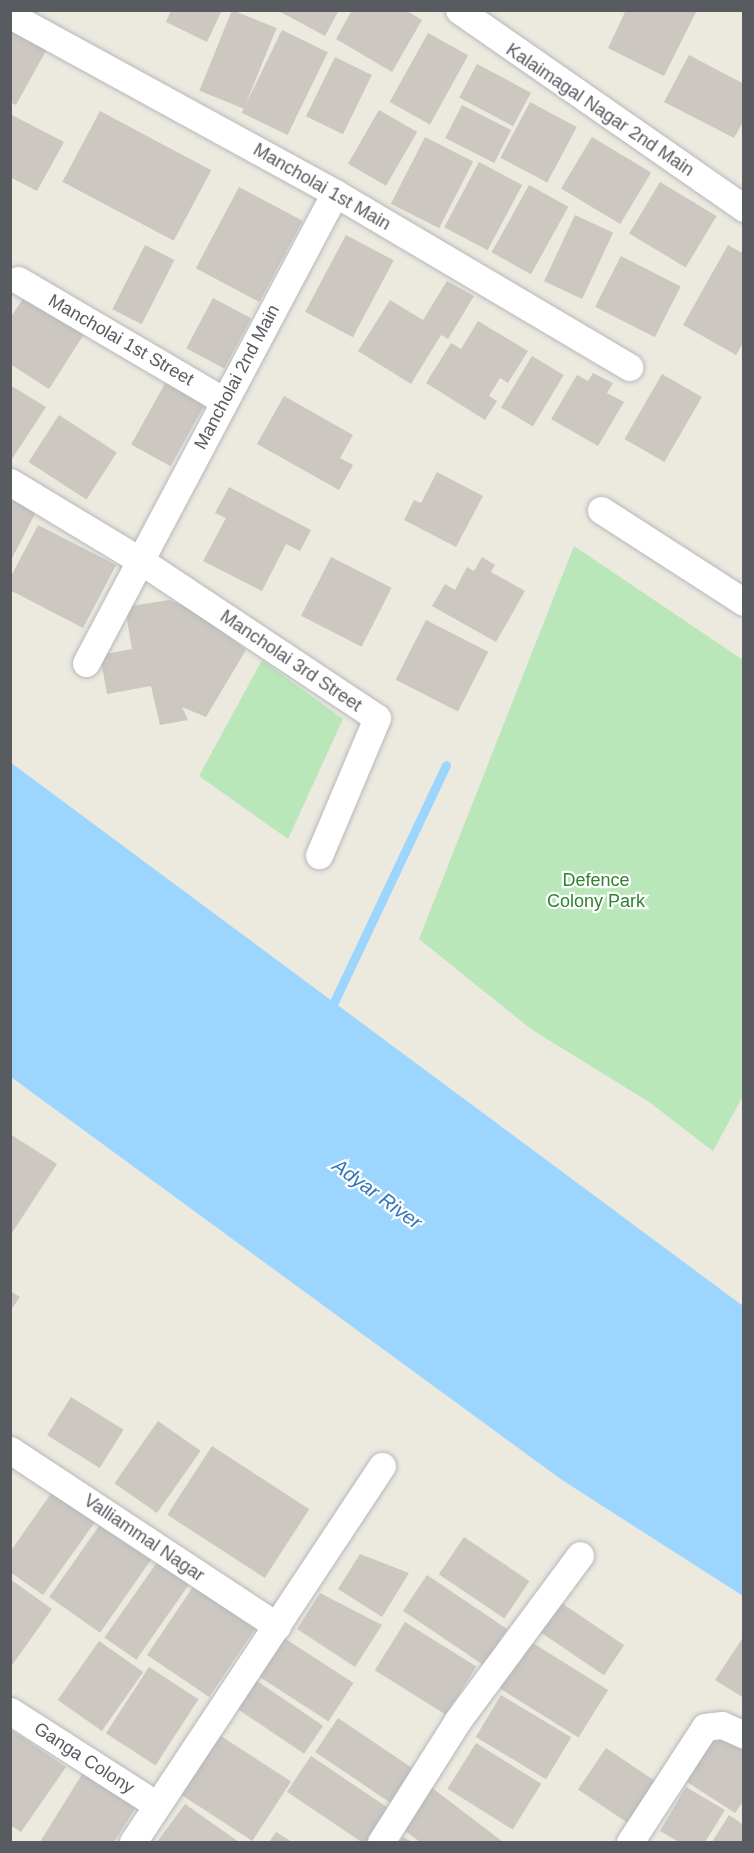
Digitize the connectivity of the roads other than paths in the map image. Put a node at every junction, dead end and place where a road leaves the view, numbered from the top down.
1 (459, 10) edge
2 (10, 15) edge
3 (335, 193) junction
4 (744, 208) edge
5 (18, 280) dead end
6 (629, 367) dead end
7 (224, 401) junction
8 (10, 482) edge
9 (601, 510) dead end
10 (141, 561) junction
11 (744, 602) edge
12 (86, 663) dead end
13 (319, 855) dead end
14 (10, 1450) edge
15 (382, 1466) dead end
16 (580, 1555) dead end
17 (278, 1626) junction
18 (10, 1711) edge
19 (744, 1735) edge
20 (158, 1805) junction
21 (640, 1839) edge
22 (133, 1842) edge
23 (381, 1842) edge

1 - 4 street, Kalaimagal Nagar 2nd Main
2 - 3 street, Mancholai 1st Main
3 - 6 street, Mancholai 1st Main
3 - 7 street, Mancholai 2nd Main
5 - 7 street, Mancholai 1st Street
7 - 10 street, Mancholai 2nd Main
8 - 10 street
9 - 11 street
10 - 12 street, Mancholai 2nd Main
10 - 13 street, Mancholai 3rd Street
14 - 17 street, Valliammal Nagar
15 - 17 street
16 - 23 street
17 - 20 street
18 - 20 street, Ganga Colony
19 - 21 street
20 - 22 street

